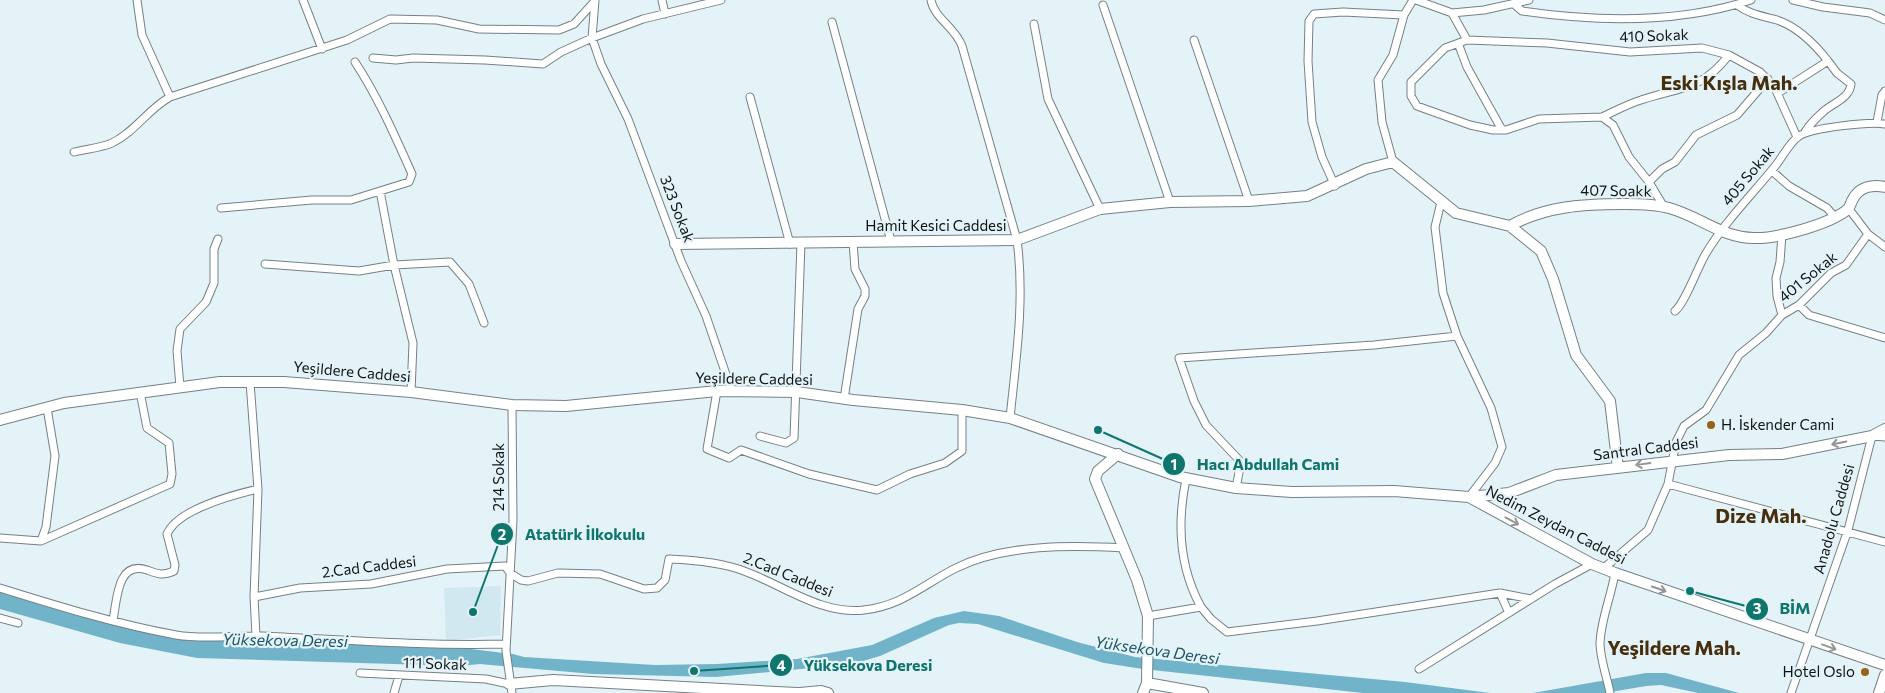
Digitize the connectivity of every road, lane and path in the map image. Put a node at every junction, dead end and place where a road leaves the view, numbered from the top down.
1 (137, 0) edge
2 (303, 0) edge
3 (595, 0) edge
4 (662, 0) edge
5 (721, 0) edge
6 (931, 0) edge
7 (1414, 0) edge
8 (1529, 0) edge
9 (1751, 0) edge
10 (1793, 0) edge
11 (1514, 4) junction
12 (1103, 5) dead end
13 (1737, 5) junction
14 (1452, 13) junction
15 (665, 14) junction
16 (1404, 15) junction
17 (1885, 20) edge
18 (832, 22) dead end
19 (1034, 24) dead end
20 (592, 38) junction
21 (1194, 40) dead end
22 (1467, 40) junction
23 (1458, 43) junction
24 (322, 49) junction
25 (1730, 55) junction
26 (373, 58) dead end
27 (1828, 61) junction
28 (354, 62) dead end
29 (1768, 80) junction
30 (1885, 92) edge
31 (1778, 93) junction
32 (170, 97) junction
33 (750, 97) dead end
34 (1602, 117) junction
35 (1877, 122) junction
36 (1885, 124) edge
37 (1502, 130) junction
38 (1805, 132) junction
39 (1797, 137) junction
40 (74, 152) dead end
41 (1393, 162) junction
42 (1772, 171) junction
43 (1649, 182) junction
44 (1335, 186) junction
45 (1885, 187) edge
46 (380, 191) junction
47 (1249, 201) junction
48 (1170, 202) junction
49 (1441, 202) junction
50 (1664, 207) junction
51 (221, 208) dead end
52 (1100, 209) junction
53 (1849, 209) junction
54 (1834, 216) junction
55 (1510, 226) junction
56 (1720, 232) junction
57 (1782, 234) junction
58 (1868, 234) junction
59 (218, 239) dead end
60 (1017, 240) junction
61 (891, 241) junction
62 (853, 242) junction
63 (675, 244) junction
64 (796, 244) junction
65 (1885, 247) edge
66 (265, 264) dead end
67 (394, 265) junction
68 (1799, 305) junction
69 (1675, 311) dead end
70 (1782, 315) junction
71 (484, 323) dead end
72 (1457, 336) junction
73 (1885, 338) edge
74 (250, 382) junction
75 (180, 387) junction
76 (717, 391) junction
77 (140, 392) junction
78 (411, 392) junction
79 (732, 392) junction
80 (797, 392) junction
81 (844, 399) junction
82 (512, 405) junction
83 (47, 408) junction
84 (962, 410) junction
85 (1010, 418) junction
86 (0, 420) edge
87 (1885, 429) edge
88 (760, 436) dead end
89 (1872, 436) junction
90 (1885, 437) edge
91 (1118, 454) junction
92 (1674, 461) junction
93 (1618, 468) junction
94 (1186, 478) junction
95 (1668, 484) junction
96 (1236, 488) junction
97 (258, 489) junction
98 (1470, 497) junction
99 (1848, 530) junction
100 (0, 538) edge
101 (41, 541) junction
102 (1885, 542) edge
103 (1124, 548) junction
104 (1592, 564) junction
105 (1604, 568) junction
106 (510, 573) junction
107 (1614, 573) junction
108 (0, 588) edge
109 (1500, 593) junction
110 (254, 598) junction
111 (1531, 599) junction
112 (1201, 607) junction
113 (1509, 613) junction
114 (1148, 616) junction
115 (0, 618) edge
116 (113, 620) junction
117 (18, 623) dead end
118 (256, 636) junction
119 (1810, 640) junction
120 (506, 648) junction
121 (1885, 665) edge
122 (1419, 669) dead end
123 (360, 673) dead end
124 (1885, 675) edge
125 (398, 676) junction
126 (1147, 679) junction
127 (510, 688) edge
128 (712, 690) edge
129 (394, 693) edge
130 (799, 693) edge
131 (828, 693) edge
132 (1143, 693) edge
133 (1203, 693) edge
134 (1610, 693) edge
135 (1791, 693) edge
136 (1879, 693) edge

1 - 32 street
2 - 24 street
3 - 20 street
3 - 24 street
4 - 15 street
5 - 15 street
6 - 60 street
7 - 14 street
7 - 16 street
8 - 11 street
9 - 13 street
10 - 17 street
11 - 13 street
11 - 14 street
12 - 48 street
13 - 27 street
14 - 22 street
15 - 20 street
16 - 41 street
16 - 44 street
18 - 61 street
19 - 52 street
20 - 26 street
20 - 63 street, 323 Sokak
21 - 47 street
22 - 23 street
22 - 25 street, 410 Sokak
23 - 37 street
23 - 37 street
24 - 32 street
25 - 29 street, 410 Sokak
25 - 34 street
27 - 31 street
27 - 38 street
28 - 46 street
29 - 31 street, 410 Sokak
29 - 43 street
30 - 35 street
31 - 39 street, 410 Sokak
32 - 40 street
33 - 64 street
34 - 37 street
34 - 43 street
35 - 36 street
35 - 38 street
38 - 39 street
39 - 42 street, 405 Sokak
41 - 44 street, Hamit Kesici Caddesi
41 - 49 street
42 - 54 street
42 - 56 street, 405 Sokak
43 - 50 street
44 - 47 street, Hamit Kesici Caddesi
45 - 53 street
46 - 51 street
46 - 67 street
47 - 48 street, Hamit Kesici Caddesi
48 - 52 street, Hamit Kesici Caddesi
49 - 55 street
49 - 72 street
50 - 55 street, 407 Soakk
50 - 56 street, 407 Soakk
52 - 60 street, Hamit Kesici Caddesi
53 - 54 street, 407 Soakk
53 - 58 street
54 - 57 street, 407 Soakk
55 - 93 street
56 - 57 street, 407 Soakk
56 - 69 street, 405 Sokak
57 - 70 street
58 - 65 street
58 - 68 street, 401 Sokak
59 - 75 street
60 - 61 street, Hamit Kesici Caddesi
60 - 85 street
61 - 62 street, Hamit Kesici Caddesi
62 - 64 street, Hamit Kesici Caddesi
62 - 81 street
63 - 64 street, Hamit Kesici Caddesi
63 - 79 street, 323 Sokak
64 - 80 street
66 - 67 street
67 - 71 street
67 - 78 street
68 - 70 street, 401 Sokak
68 - 73 street
70 - 92 street, 401 Sokak
72 - 96 street
72 - 98 street
74 - 75 street, Yeşildere Caddesi
74 - 78 street, Yeşildere Caddesi
74 - 97 street
75 - 77 street, Yeşildere Caddesi
76 - 79 street, Yeşildere Caddesi
76 - 82 street, Yeşildere Caddesi
76 - 84 street
77 - 83 street, Yeşildere Caddesi
77 - 101 street
78 - 82 street, Yeşildere Caddesi
79 - 80 street, Yeşildere Caddesi
80 - 81 street, Yeşildere Caddesi
80 - 88 street
81 - 84 street, Yeşildere Caddesi
82 - 106 street, 214 Sokak
83 - 86 street, Yeşildere Caddesi
83 - 101 street
84 - 85 street, Yeşildere Caddesi
85 - 91 street, Yeşildere Caddesi
87 - 89 street, Santral Caddesi
89 - 90 street
89 -> 92 street, Santral Caddesi
89 - 99 street, Anadolu Caddesi
91 - 94 street, Yeşildere Caddesi
91 - 103 street
92 -> 93 street, Santral Caddesi
92 - 95 street, 401 Sokak
93 - 98 street, Santral Caddesi
94 - 96 street, Yeşildere Caddesi
94 - 112 street
95 - 99 street
95 - 105 street, 401 Sokak
96 - 98 street, Yeşildere Caddesi
97 - 110 street
97 - 116 street
98 -> 104 street, Nedim Zeydan Caddesi
99 - 102 street
99 - 119 street, Anadolu Caddesi
100 - 101 street
103 - 106 street, 2.Cad Caddesi
103 - 114 street
104 - 105 street, Nedim Zeydan Caddesi
104 - 111 street
105 - 107 street, Nedim Zeydan Caddesi
106 - 110 street, 2.Cad Caddesi
106 - 120 street, 214 Sokak
107 -> 119 street, Nedim Zeydan Caddesi
107 - 134 street
108 - 116 street
109 - 111 street
109 - 112 street
109 - 113 street
110 - 118 street
111 - 113 street
112 - 114 street
113 - 122 street
114 - 126 street
115 - 117 street
116 - 118 street
118 - 120 street
119 -> 121 street, Nedim Zeydan Caddesi
119 - 135 street, Anadolu Caddesi
120 - 127 street, 214 Sokak
123 - 125 street, 111 Sokak
124 - 136 street
125 - 127 street, 111 Sokak
125 - 129 street
126 - 132 street
126 - 133 street
127 - 128 street
128 - 130 street
130 - 131 street

